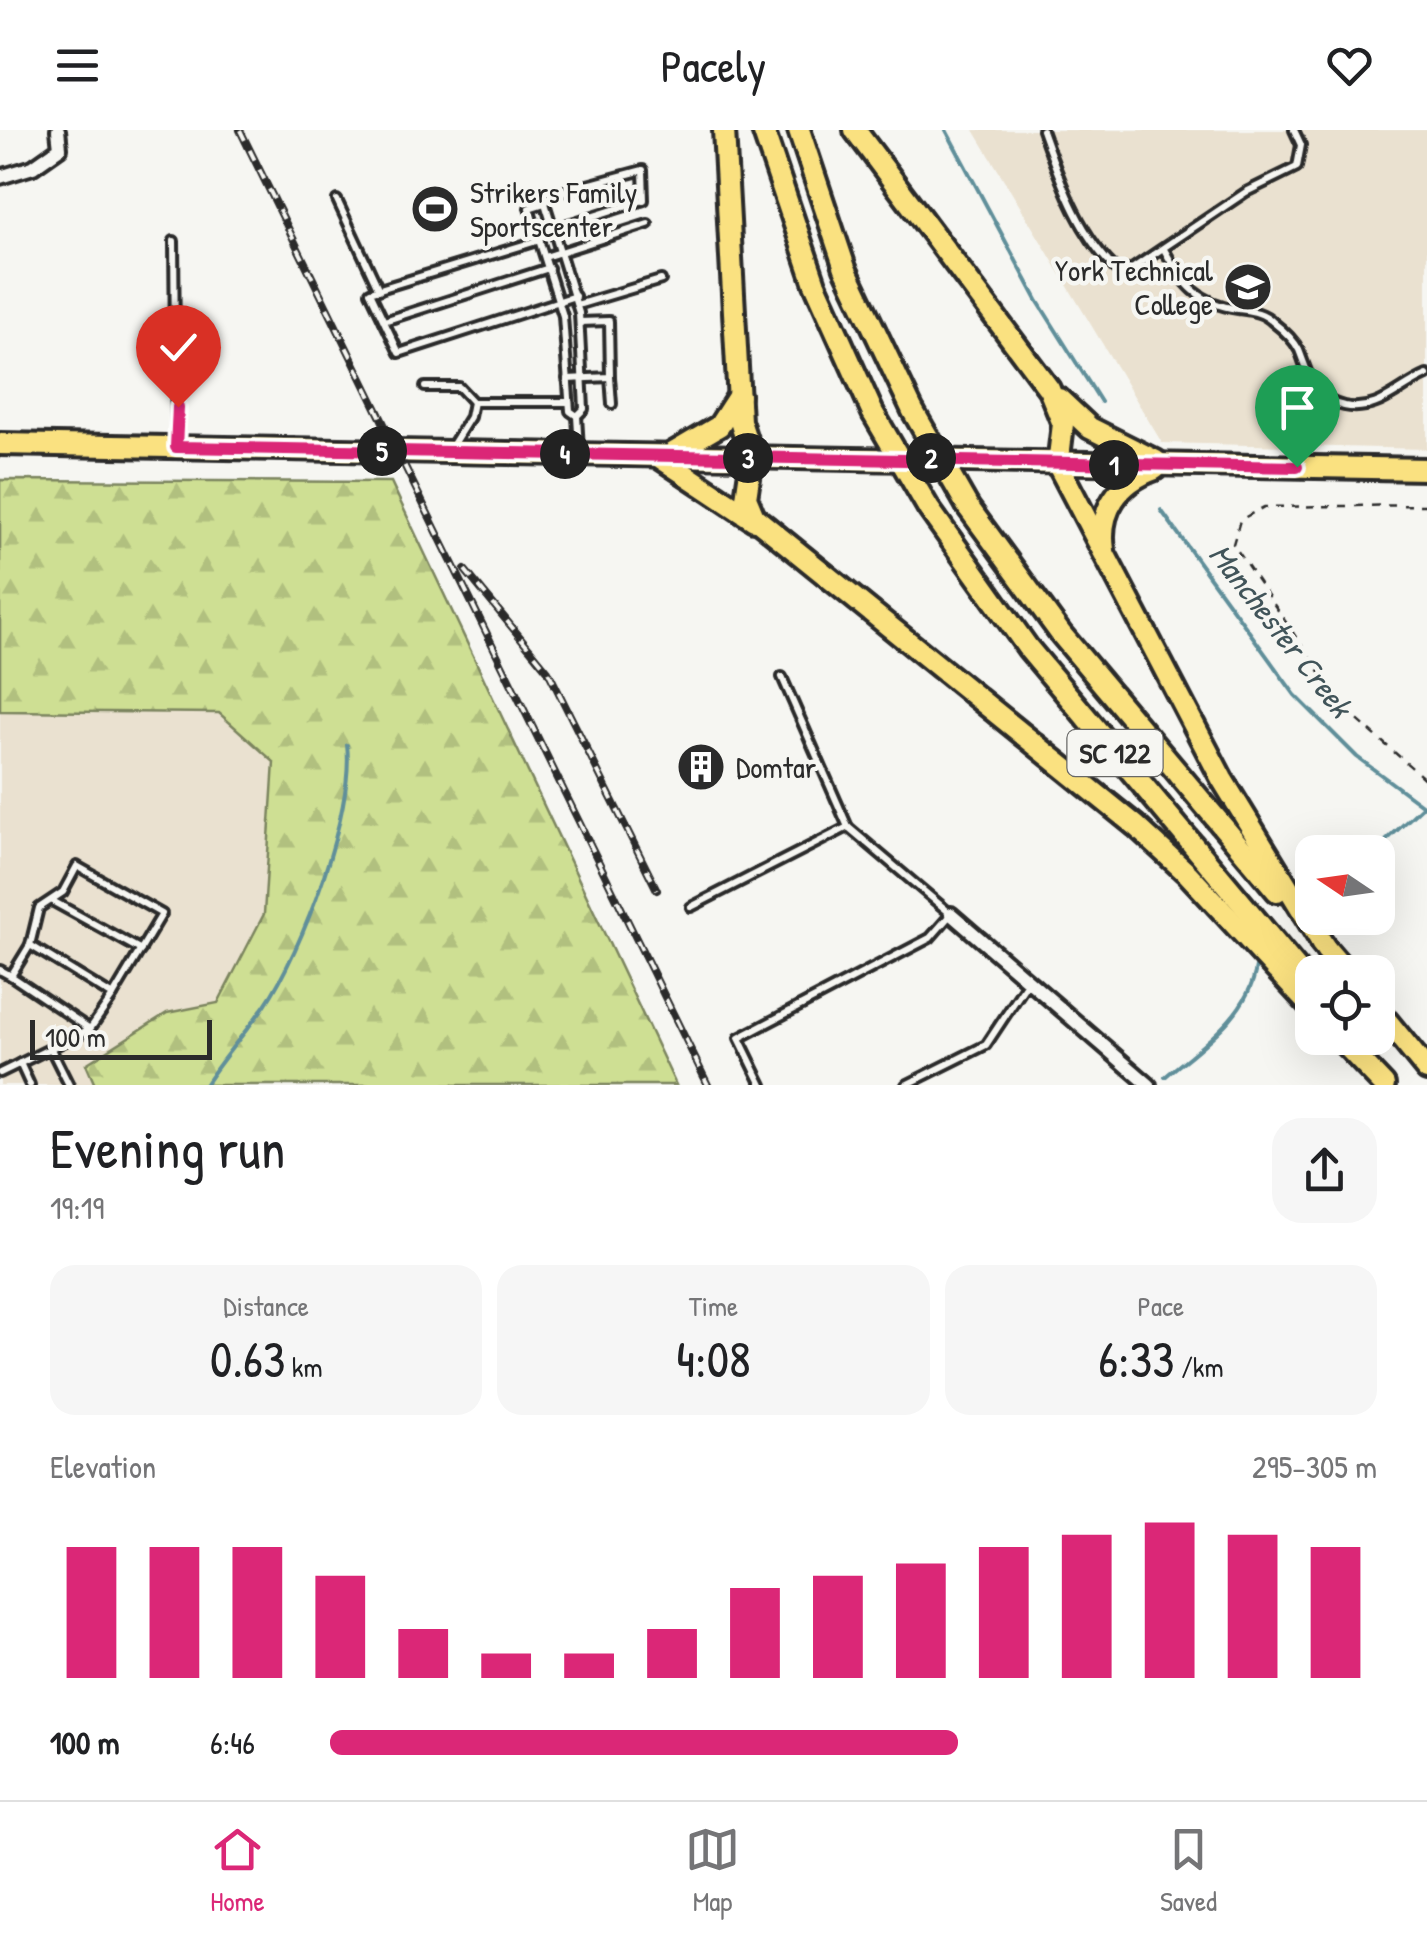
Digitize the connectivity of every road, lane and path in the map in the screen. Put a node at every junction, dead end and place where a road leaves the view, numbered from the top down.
1 (58, 130) edge
2 (724, 130) edge
3 (764, 130) edge
4 (799, 130) edge
5 (855, 130) edge
6 (1042, 130) edge
7 (1294, 130) edge
8 (0, 176) edge
9 (337, 200) dead end
10 (545, 203) junction
11 (648, 224) dead end
12 (554, 229) junction
13 (540, 240) junction
14 (174, 242) dead end
15 (1165, 251) junction
16 (561, 252) junction
17 (545, 257) junction
18 (549, 268) junction
19 (661, 280) dead end
20 (374, 291) junction
21 (559, 300) junction
22 (576, 300) junction
23 (384, 321) junction
24 (579, 322) junction
25 (1427, 375) edge
26 (610, 377) junction
27 (582, 378) junction
28 (568, 379) junction
29 (425, 387) dead end
30 (1050, 389) junction
31 (740, 394) junction
32 (473, 402) junction
33 (569, 402) junction
34 (612, 404) dead end
35 (576, 416) junction
36 (0, 444) edge
37 (176, 447) junction
38 (448, 452) junction
39 (580, 455) junction
40 (660, 458) junction
41 (752, 458) junction
42 (1058, 465) junction
43 (1167, 466) junction
44 (1427, 469) edge
45 (1427, 504) edge
46 (760, 525) junction
47 (1107, 562) junction
48 (782, 677) dead end
49 (1427, 781) edge
50 (848, 826) junction
51 (54, 902) junction
52 (690, 907) dead end
53 (951, 914) junction
54 (30, 945) junction
55 (141, 950) junction
56 (1328, 951) junction
57 (1331, 955) edge
58 (1295, 967) edge
59 (0, 970) edge
60 (11, 976) junction
61 (1028, 980) junction
62 (1295, 990) edge
63 (113, 996) junction
64 (90, 1029) junction
65 (1395, 1031) edge
66 (51, 1049) junction
67 (1357, 1055) edge
68 (1366, 1055) edge
69 (20, 1064) junction
70 (1427, 1070) edge
71 (0, 1073) edge
72 (30, 1085) edge
73 (69, 1085) edge
74 (762, 1085) edge
75 (906, 1085) edge
76 (1149, 1085) edge
77 (1388, 1085) edge

1 - 8 street
2 - 31 main road
3 - 58 main road, SC 122, bridge
4 - 56 main road, SC 122, bridge
5 - 30 main road
6 - 15 lane
7 - 15 lane
9 - 20 lane
10 - 12 lane
10 - 12 lane
10 - 13 lane
11 - 16 lane
12 - 16 lane
13 - 17 lane
13 - 20 lane
14 - 37 lane
15 - 25 lane
16 - 17 lane
16 - 22 lane
17 - 18 lane
18 - 21 lane
18 - 23 lane
19 - 22 lane
20 - 23 lane
21 - 22 lane
21 - 23 lane
21 - 28 lane
22 - 24 lane
24 - 26 lane
24 - 27 lane
26 - 27 lane
26 - 34 lane
27 - 28 lane
27 - 35 lane
28 - 33 lane
29 - 32 lane
30 - 42 main road
30 - 43 main road
31 - 40 main road
31 - 41 main road
32 - 33 lane
32 - 38 lane
33 - 35 lane
35 - 39 lane
36 - 37 main road
37 - 38 main road
38 - 39 main road
39 - 40 main road
40 - 41 main road
40 - 46 main road
41 - 42 main road
41 - 46 main road
42 - 43 main road
42 - 47 main road
43 - 44 main road
43 - 47 main road
45 - 49 path
46 - 62 main road
47 - 56 main road
48 - 50 lane
50 - 52 lane
50 - 53 lane
51 - 54 lane
51 - 55 lane
51 - 55 lane
53 - 61 street
53 - 74 lane
54 - 60 lane
54 - 63 lane
55 - 63 lane
56 - 57 main road, SC 122
59 - 60 lane
60 - 64 lane
61 - 75 lane
61 - 76 street
63 - 64 lane
64 - 66 lane
65 - 70 main road
66 - 69 lane
66 - 73 lane
67 - 77 main road
68 - 77 main road
69 - 71 lane
69 - 72 lane

